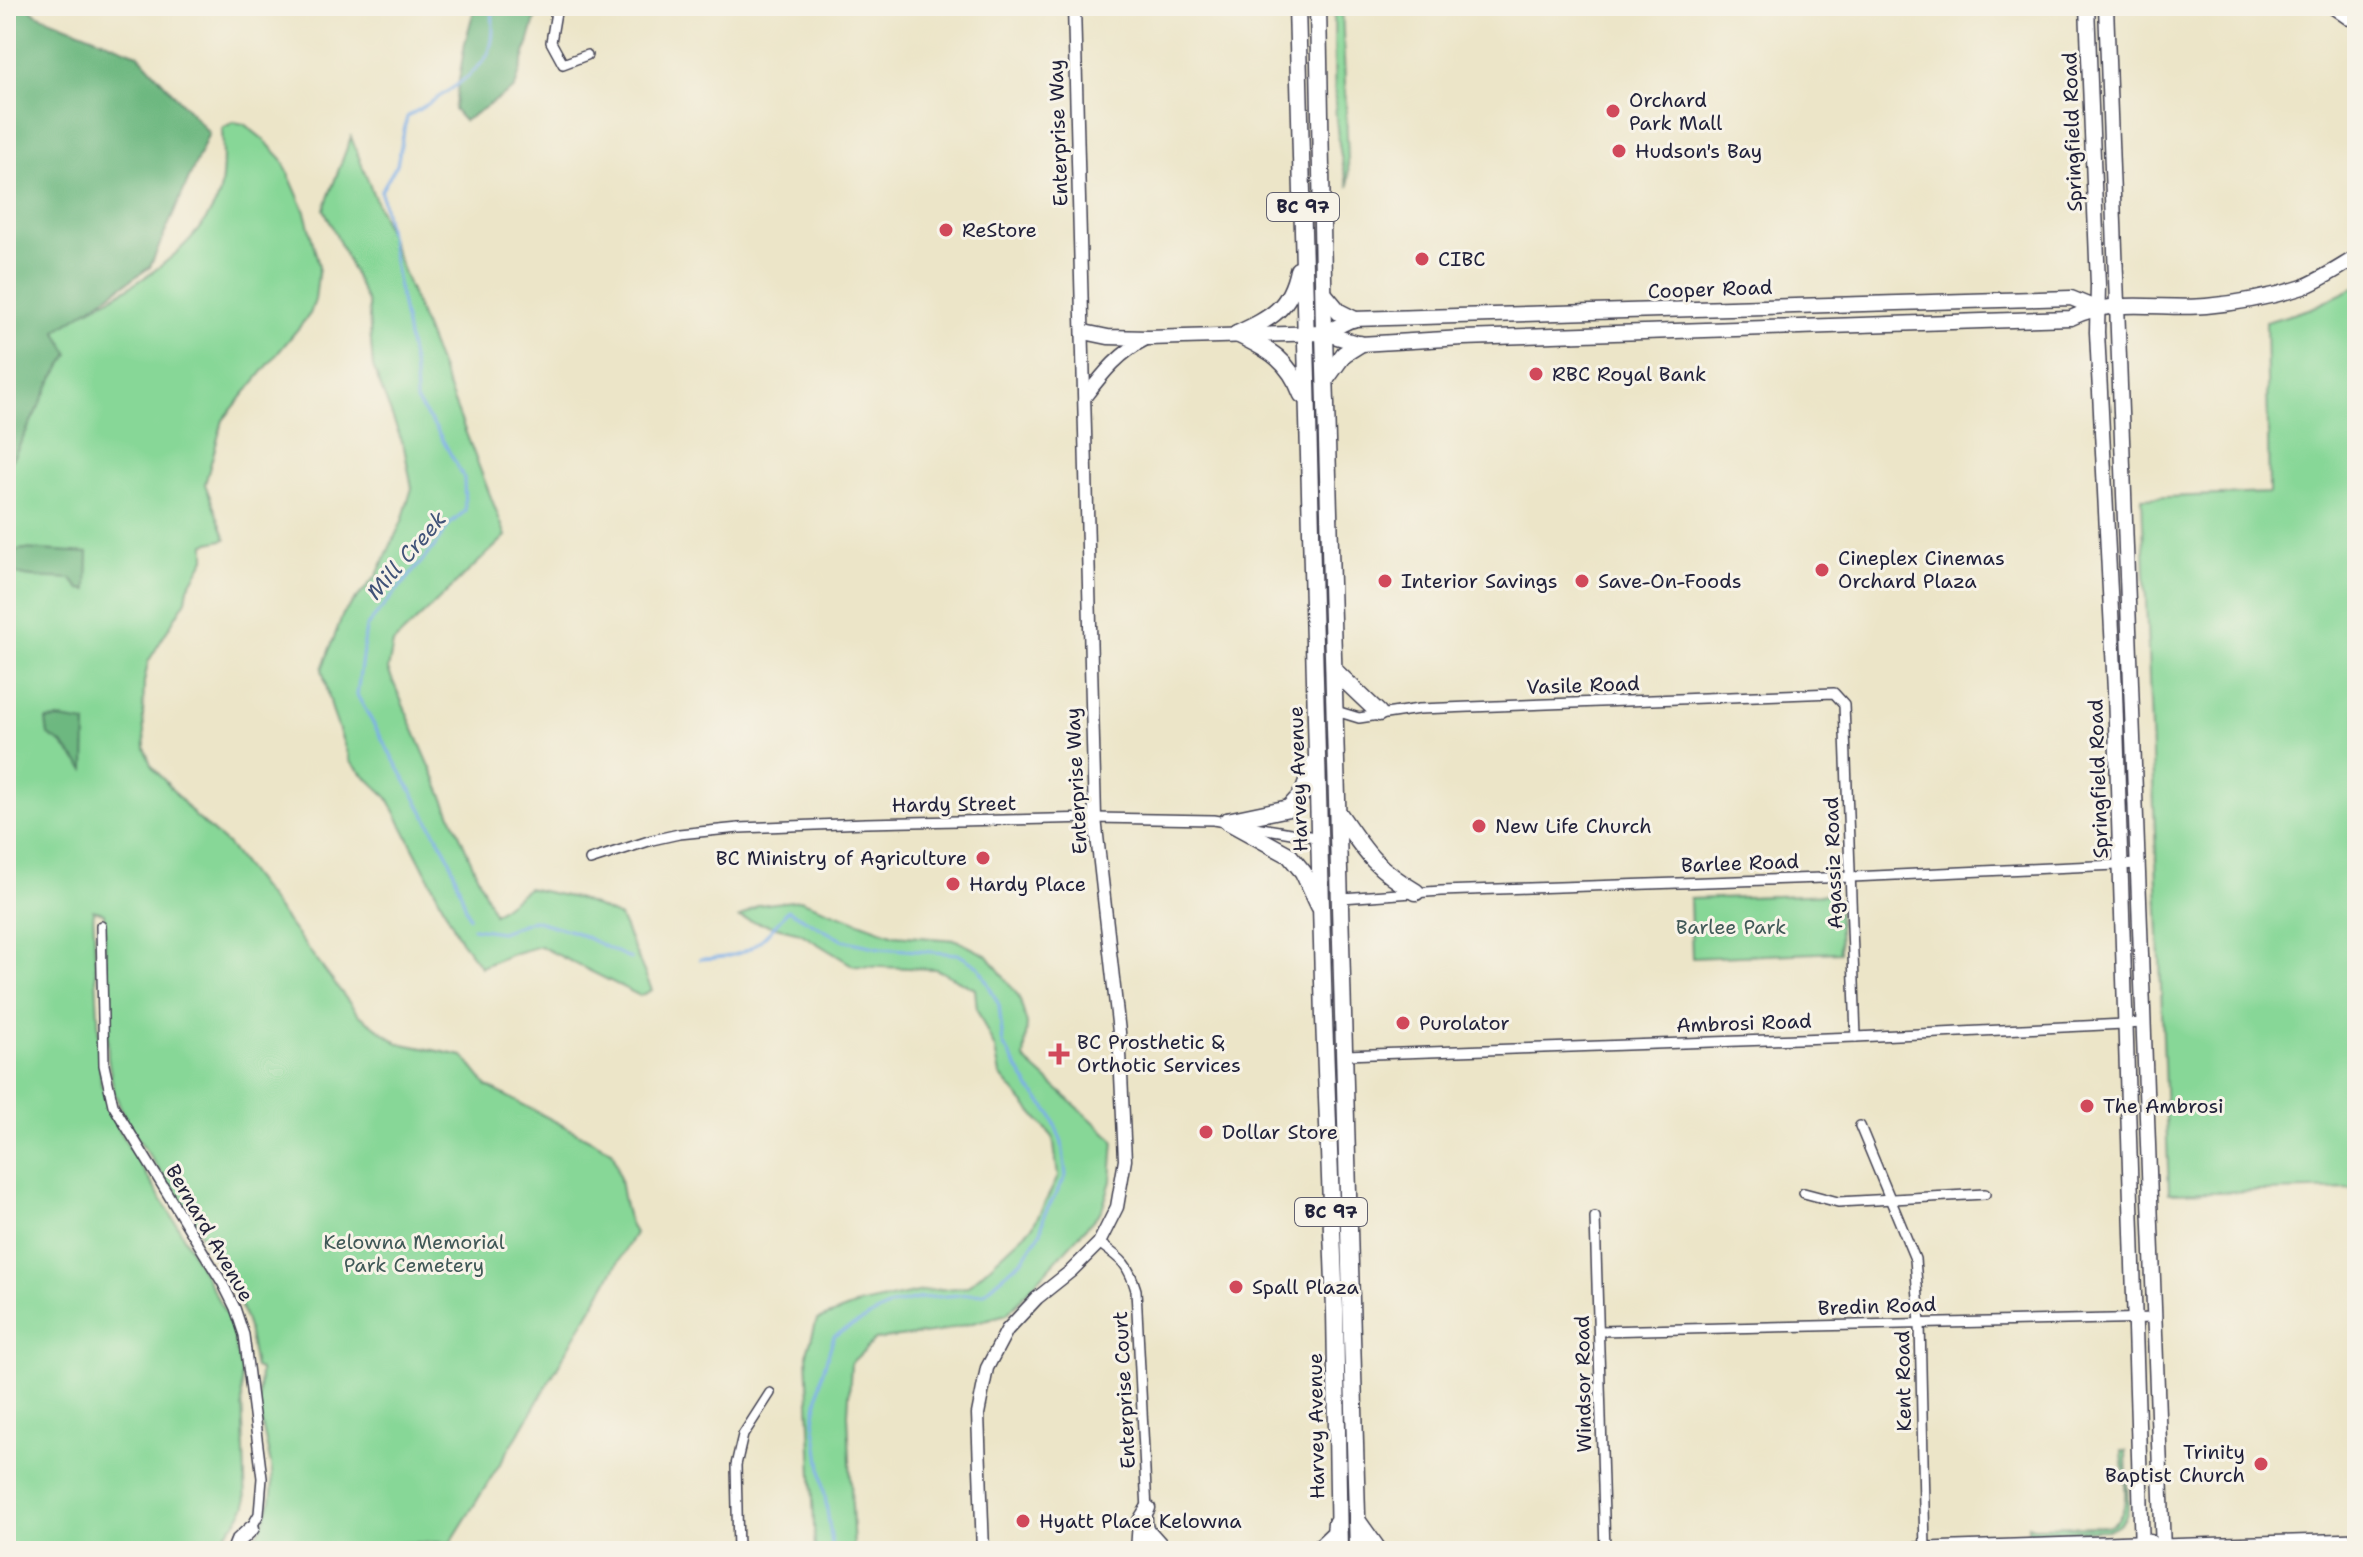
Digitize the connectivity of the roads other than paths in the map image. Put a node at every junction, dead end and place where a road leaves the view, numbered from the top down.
1 (557, 6) edge
2 (1074, 6) edge
3 (1297, 6) edge
4 (1318, 6) edge
5 (2087, 6) edge
6 (2106, 6) edge
7 (2328, 6) edge
8 (2357, 11) edge
9 (587, 55) dead end
10 (1303, 245) junction
11 (2357, 257) edge
12 (1324, 294) junction
13 (2116, 307) junction
14 (2098, 309) junction
15 (1353, 319) junction
16 (1084, 332) junction
17 (1305, 333) junction
18 (1324, 333) junction
19 (1237, 334) junction
20 (1148, 338) junction
21 (1360, 344) junction
22 (1326, 379) junction
23 (1085, 397) junction
24 (1307, 408) junction
25 (1315, 665) junction
26 (1334, 670) junction
27 (1834, 693) joint
28 (1336, 711) junction
29 (1379, 713) junction
30 (1317, 754) junction
31 (1340, 814) junction
32 (1095, 818) junction
33 (1227, 821) junction
34 (1321, 838) junction
35 (590, 860) dead end
36 (2120, 864) junction
37 (2139, 864) junction
38 (1341, 877) junction
39 (1852, 877) junction
40 (1416, 892) junction
41 (1342, 898) junction
42 (1321, 910) junction
43 (101, 926) dead end
44 (1324, 1018) junction
45 (2144, 1023) junction
46 (2126, 1024) junction
47 (1856, 1037) junction
48 (1345, 1055) junction
49 (1860, 1126) dead end
50 (1804, 1193) dead end
51 (1985, 1194) dead end
52 (1892, 1199) junction
53 (1595, 1217) dead end
54 (1099, 1243) junction
55 (2156, 1318) junction
56 (2137, 1319) junction
57 (1920, 1323) junction
58 (1600, 1331) junction
59 (770, 1393) dead end
60 (1148, 1508) junction
61 (1338, 1513) junction
62 (1357, 1520) junction
63 (252, 1528) junction
64 (1150, 1533) junction
65 (2357, 1538) edge
66 (2152, 1548) edge
67 (1925, 1550) edge
68 (223, 1551) edge
69 (234, 1551) edge
70 (738, 1551) edge
71 (983, 1551) edge
72 (1138, 1551) edge
73 (1149, 1551) edge
74 (1166, 1551) edge
75 (1316, 1551) edge
76 (1339, 1551) edge
77 (1358, 1551) edge
78 (1379, 1551) edge
79 (1605, 1551) edge
80 (1884, 1551) edge

1 - 9 street
2 - 16 street, Enterprise Way
3 - 10 highway, Harvey Avenue / BC 97
4 - 12 highway, Harvey Avenue / BC 97
5 - 14 main road, Springfield Road
6 - 13 main road, Springfield Road
7 - 8 street
10 - 17 highway, Harvey Avenue / BC 97
10 - 19 highway
11 - 13 main road, Cooper Road
12 - 15 highway
12 - 18 highway, Harvey Avenue / BC 97
13 - 14 main road, Cooper Road
13 - 37 main road, Springfield Road
14 - 15 main road, Cooper Road
14 - 21 main road, Cooper Road
14 - 36 main road, Springfield Road
15 - 18 main road, Cooper Road
16 - 20 main road, Cooper Road
16 - 23 street, Enterprise Way
17 - 18 main road, Cooper Road
17 - 19 main road, Cooper Road
17 - 24 highway, Harvey Avenue / BC 97
18 - 21 main road, Cooper Road
18 - 22 highway, Harvey Avenue / BC 97
19 - 20 main road, Cooper Road
19 - 24 highway
20 - 23 street
21 - 22 highway
22 - 26 highway, Harvey Avenue / BC 97
23 - 32 street, Enterprise Way
24 - 25 highway, Harvey Avenue / BC 97
25 - 28 highway
25 - 30 highway, Harvey Avenue / BC 97
26 - 28 highway, Harvey Avenue / BC 97
26 - 29 highway
27 - 29 street, Vasile Road
27 - 39 street, Agassiz Road
28 - 29 street, Vasile Road
28 - 31 highway, Harvey Avenue / BC 97
30 - 33 highway
30 - 34 highway, Harvey Avenue / BC 97
31 - 38 highway, Harvey Avenue / BC 97
31 - 40 highway
32 - 33 street, Hardy Street
32 - 35 street, Hardy Street
32 - 54 street, Enterprise Way
33 - 34 street, Hardy Street
33 - 42 highway
34 - 38 highway
34 - 42 highway, Harvey Avenue / BC 97
36 - 37 street, Barlee Road
36 - 39 street, Barlee Road
36 - 46 main road, Springfield Road
37 - 45 main road, Springfield Road
38 - 41 highway, Harvey Avenue / BC 97
39 - 40 street, Barlee Road
39 - 47 street, Agassiz Road
40 - 41 street, Barlee Road
41 - 48 highway, Harvey Avenue / BC 97
42 - 44 highway, Harvey Avenue / BC 97
43 - 63 street, Bernard Avenue
44 - 48 highway
44 - 61 highway, Harvey Avenue / BC 97
45 - 46 street, Ambrosi Road
45 - 55 main road, Springfield Road
46 - 47 street, Ambrosi Road
46 - 56 main road, Springfield Road
47 - 48 street, Ambrosi Road
48 - 62 highway, Harvey Avenue / BC 97
49 - 52 street, Kent Road
50 - 52 street
51 - 52 street
52 - 57 street, Kent Road
53 - 58 street, Windsor Road
54 - 60 street, Enterprise Court
54 - 71 street, Enterprise Way
55 - 56 street, Bredin Road
55 - 66 main road, Springfield Road
56 - 57 street, Bredin Road
56 - 66 main road, Springfield Road
57 - 58 street, Bredin Road
57 - 67 street, Kent Road
58 - 79 street, Windsor Road
59 - 70 street
60 - 64 street, Enterprise Court
60 - 72 main road
61 - 75 highway
61 - 76 highway, Harvey Avenue / BC 97
62 - 77 highway, Harvey Avenue / BC 97
62 - 78 highway
63 - 68 street
63 - 69 main road
64 - 73 street, Enterprise Court
64 - 74 main road
65 - 66 street
66 - 67 main road
67 - 80 main road

